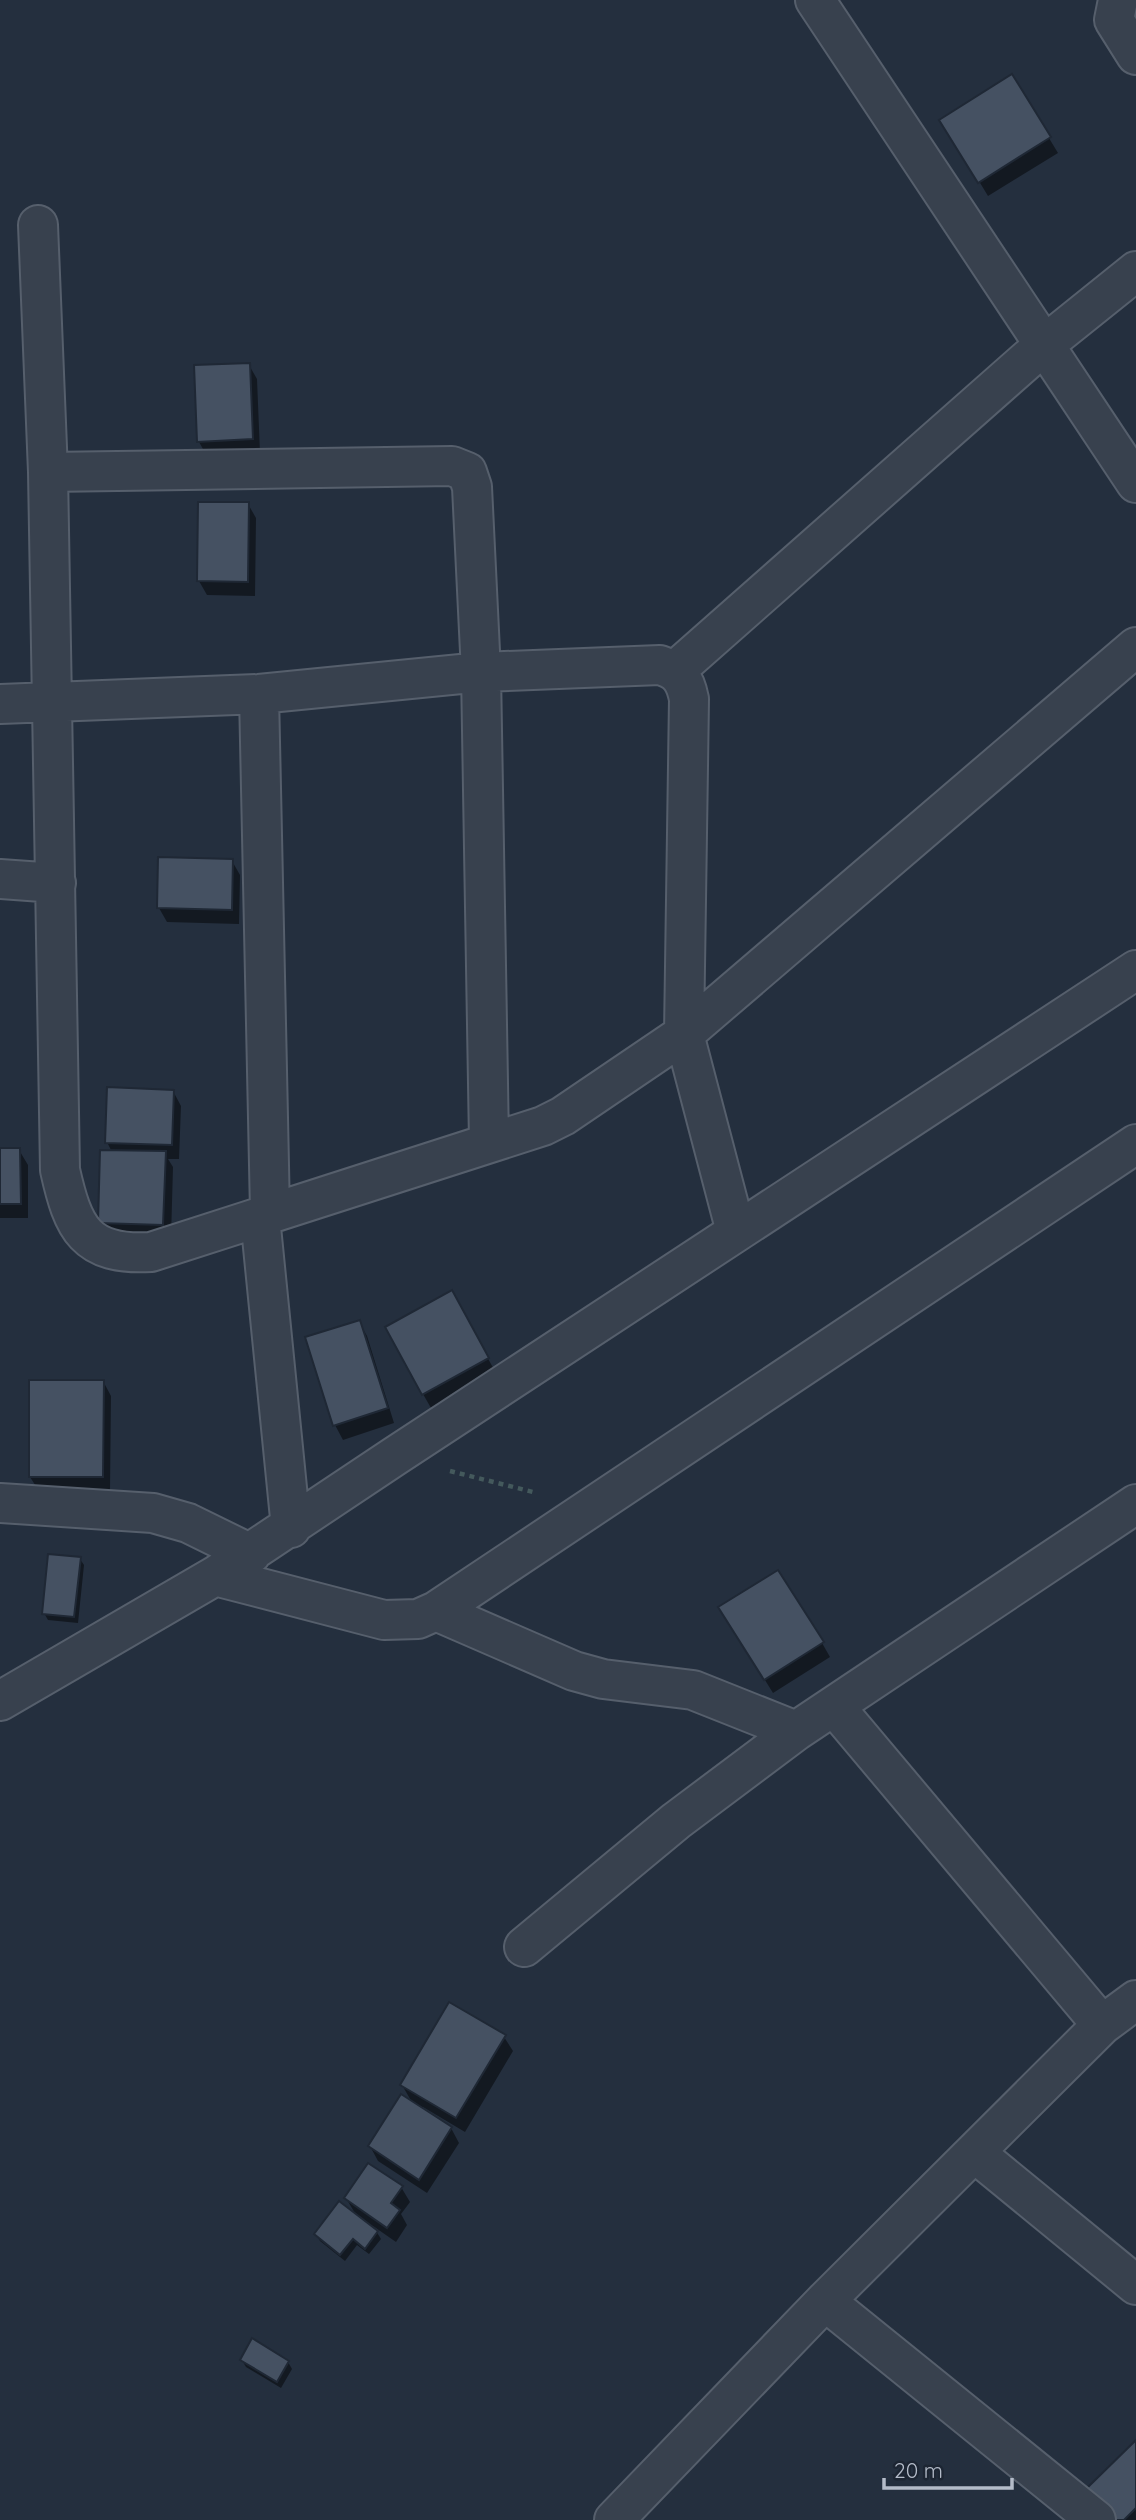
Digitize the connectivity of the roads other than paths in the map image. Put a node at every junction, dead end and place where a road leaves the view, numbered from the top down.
1 (815, 0) edge
2 (1118, 0) edge
3 (1136, 55) edge
4 (38, 225) dead end
5 (1136, 271) edge
6 (1044, 345) junction
7 (48, 472) junction
8 (1136, 483) edge
9 (1136, 647) edge
10 (676, 670) junction
11 (481, 673) junction
12 (259, 694) junction
13 (52, 702) junction
14 (0, 704) edge
15 (0, 880) edge
16 (56, 883) junction
17 (1136, 970) edge
18 (684, 1034) junction
19 (489, 1142) junction
20 (1136, 1144) edge
21 (265, 1215) junction
22 (736, 1232) junction
23 (0, 1503) edge
24 (1136, 1504) edge
25 (291, 1528) junction
26 (251, 1554) junction
27 (215, 1576) junction
28 (436, 1611) junction
29 (7, 1693) edge
30 (834, 1706) junction
31 (796, 1731) junction
32 (524, 1947) dead end
33 (1135, 2003) edge
34 (1102, 2025) junction
35 (975, 2153) junction
36 (1136, 2285) edge
37 (825, 2301) junction
38 (1075, 2514) edge
39 (614, 2520) edge

1 - 6 street
2 - 3 street
4 - 7 street
5 - 6 street
6 - 8 street
6 - 10 street
7 - 11 street
7 - 13 street
9 - 18 street
10 - 11 street
10 - 18 street
11 - 12 street
11 - 19 street
12 - 13 street
12 - 21 street
13 - 14 street
13 - 16 street
15 - 16 street
16 - 21 street
17 - 22 street
18 - 19 street
18 - 22 street
19 - 21 street
20 - 28 street
21 - 25 street
22 - 25 street
23 - 26 street
24 - 30 street
25 - 26 street
26 - 27 street
27 - 28 street
27 - 29 street
28 - 31 street
30 - 31 street
30 - 34 street
31 - 32 street
33 - 34 street
34 - 35 street
35 - 36 street
35 - 37 street
37 - 38 street
37 - 39 street

